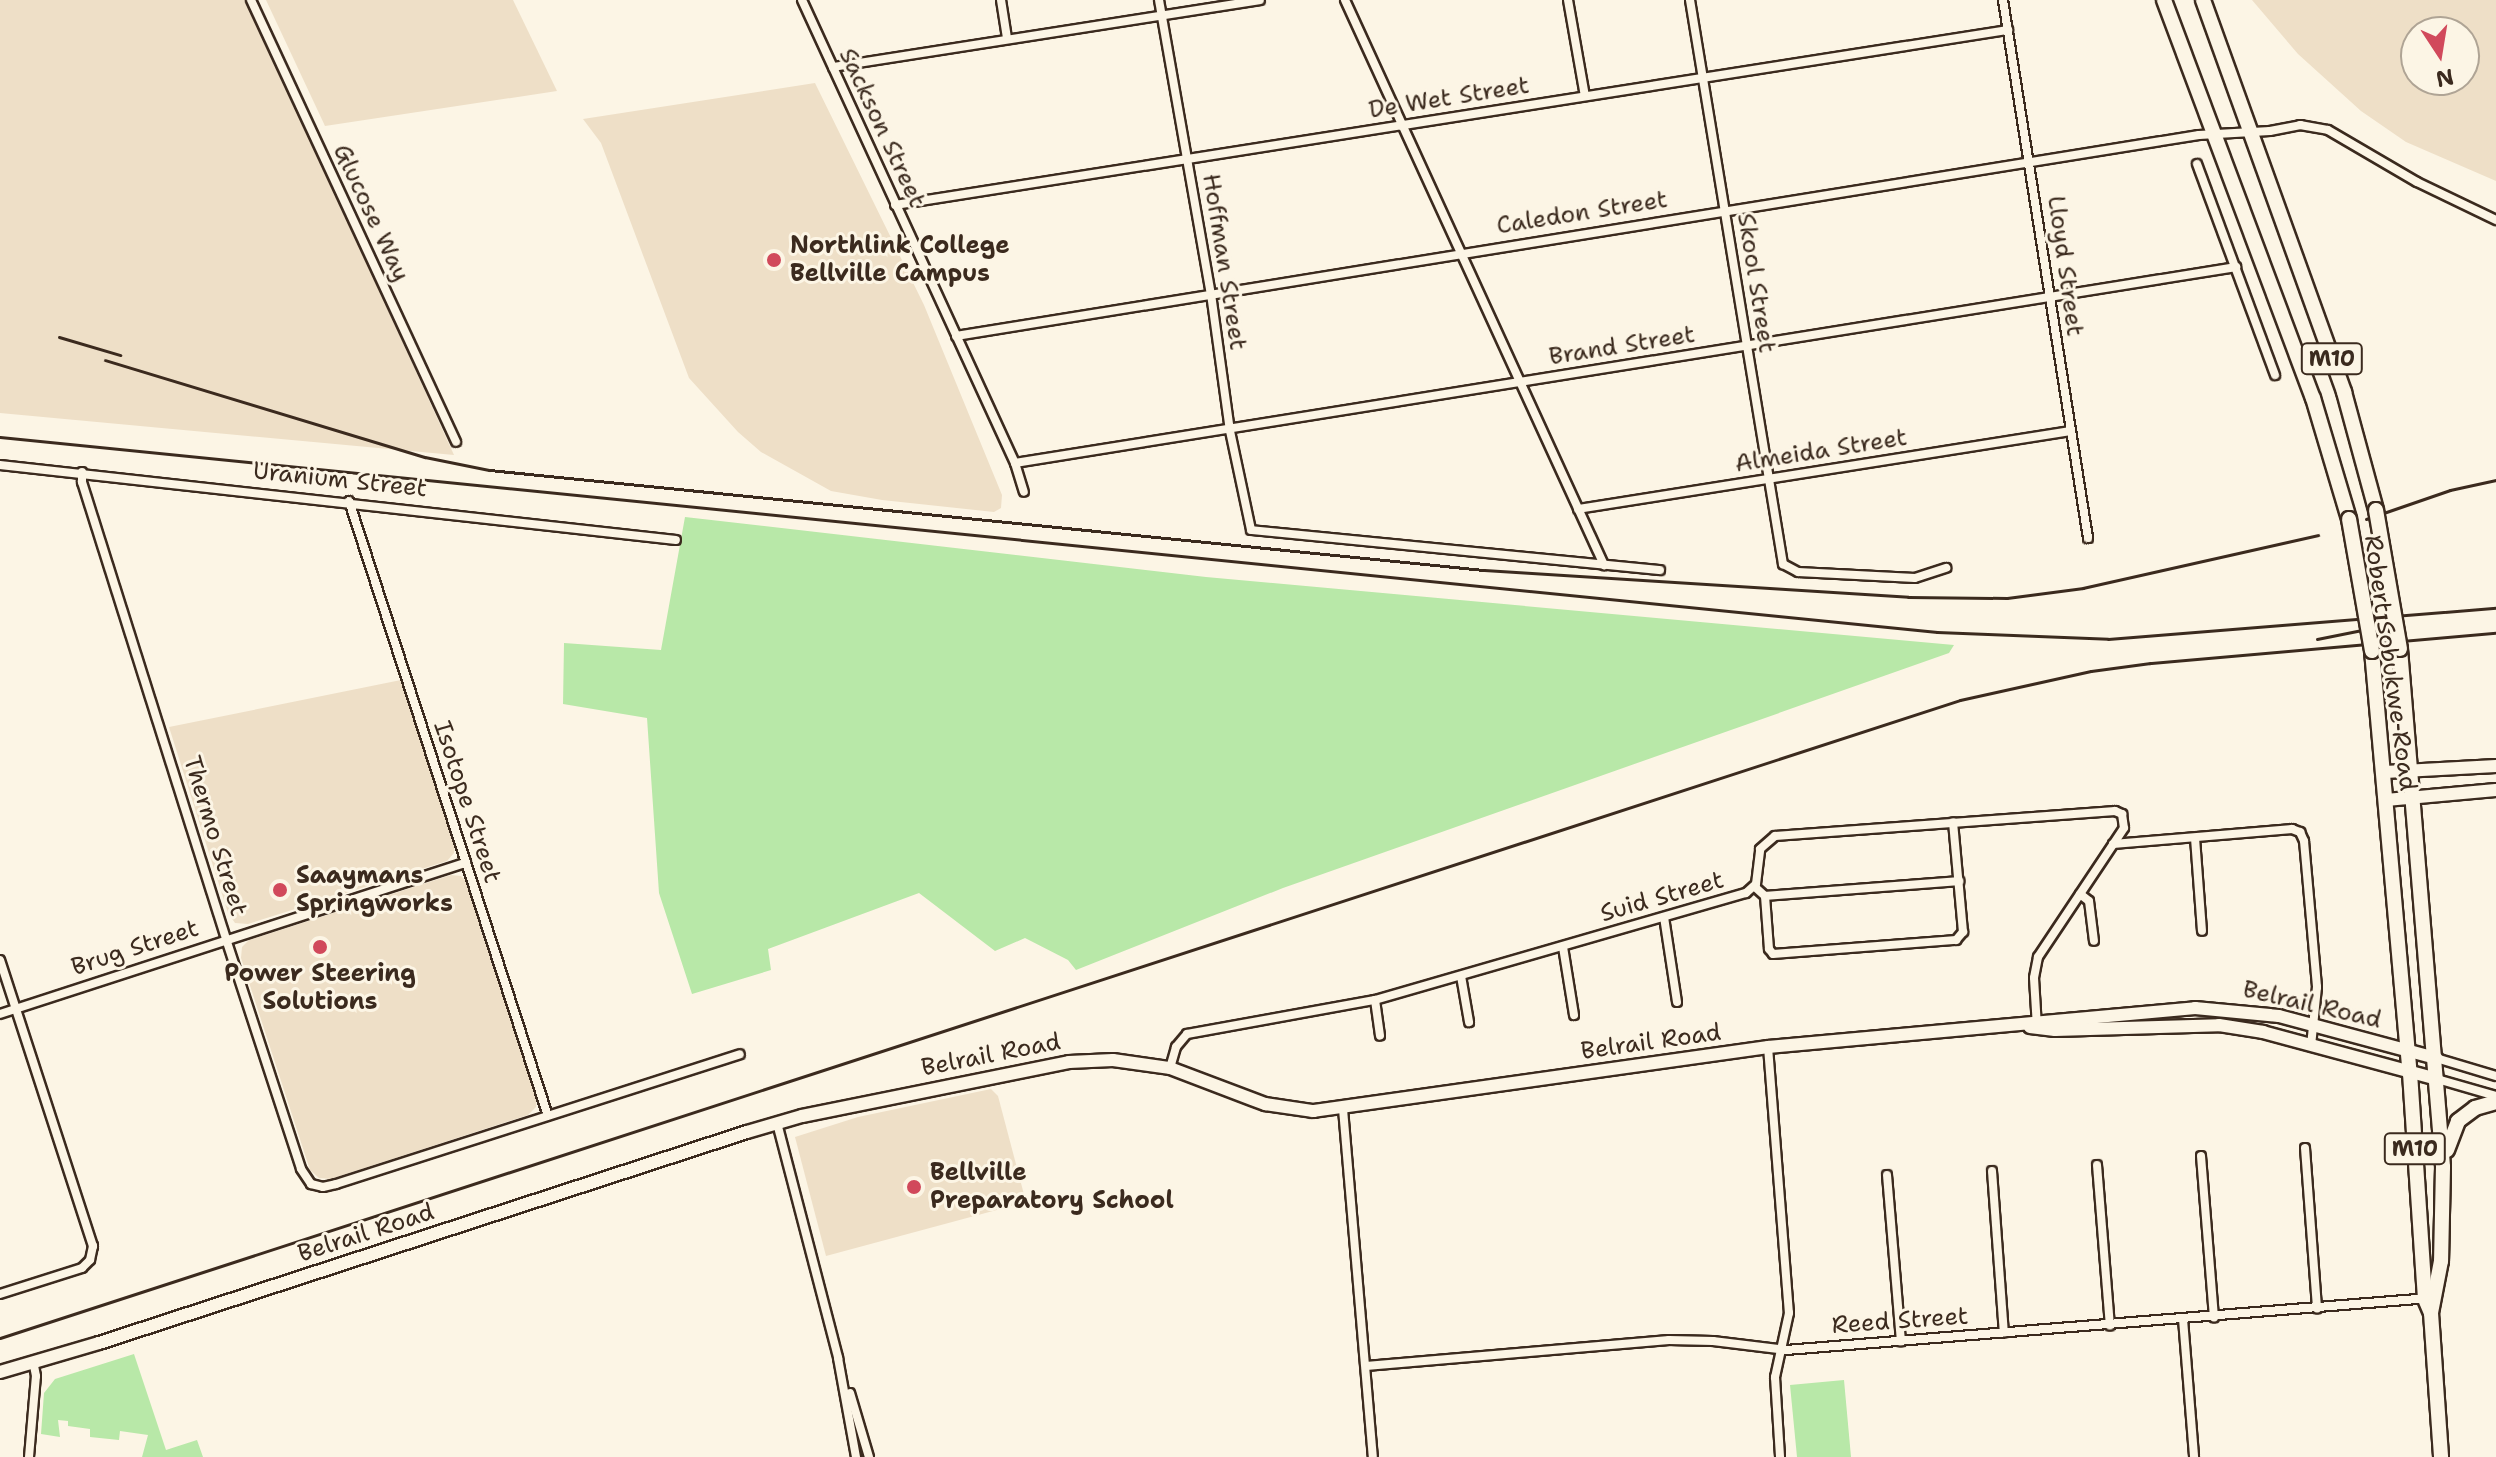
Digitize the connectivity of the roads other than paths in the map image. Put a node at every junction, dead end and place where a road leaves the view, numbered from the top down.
1 (251, 0) edge
2 (802, 0) edge
3 (1001, 0) edge
4 (1159, 0) edge
5 (1260, 0) edge
6 (1345, 0) edge
7 (1568, 0) edge
8 (1690, 0) edge
9 (2003, 0) edge
10 (2164, 0) edge
11 (2203, 0) edge
12 (1161, 16) junction
13 (2008, 30) junction
14 (1007, 39) junction
15 (833, 67) junction
16 (1703, 78) junction
17 (1585, 96) junction
18 (1403, 127) junction
19 (2215, 132) junction
20 (2252, 133) junction
21 (1187, 160) junction
22 (2030, 162) junction
23 (2197, 164) dead end
24 (895, 205) junction
25 (1724, 211) junction
26 (2496, 220) edge
27 (1463, 253) junction
28 (2236, 267) junction
29 (1211, 294) junction
30 (2049, 297) junction
31 (956, 336) junction
32 (1745, 346) junction
33 (2275, 375) dead end
34 (1522, 382) junction
35 (1230, 431) junction
36 (2070, 431) junction
37 (456, 442) dead end
38 (1015, 463) junction
39 (0, 465) edge
40 (82, 472) junction
41 (1768, 481) junction
42 (1024, 492) dead end
43 (349, 501) junction
44 (1578, 509) junction
45 (2088, 538) dead end
46 (676, 540) dead end
47 (1604, 565) junction
48 (1946, 568) dead end
49 (1660, 570) dead end
50 (2496, 766) edge
51 (2413, 770) junction
52 (2385, 772) junction
53 (2496, 790) edge
54 (2414, 796) junction
55 (2386, 800) junction
56 (1953, 822) junction
57 (2195, 838) junction
58 (2113, 844) junction
59 (466, 863) junction
60 (1959, 881) junction
61 (1755, 887) junction
62 (2080, 894) junction
63 (1765, 896) junction
64 (1664, 917) junction
65 (2202, 931) dead end
66 (226, 939) junction
67 (2094, 941) dead end
68 (1563, 947) junction
69 (0, 960) edge
70 (1461, 976) junction
71 (1375, 1000) junction
72 (1677, 1002) dead end
73 (15, 1008) junction
74 (0, 1014) edge
75 (1574, 1015) dead end
76 (1469, 1022) dead end
77 (2036, 1025) junction
78 (2315, 1026) junction
79 (1380, 1036) dead end
80 (2311, 1046) junction
81 (1768, 1047) junction
82 (2408, 1050) junction
83 (740, 1054) dead end
84 (2436, 1058) junction
85 (1170, 1068) junction
86 (2410, 1073) junction
87 (2496, 1076) edge
88 (2437, 1079) junction
89 (2496, 1099) edge
90 (1343, 1109) junction
91 (548, 1116) junction
92 (777, 1123) junction
93 (2305, 1148) dead end
94 (2201, 1156) dead end
95 (2097, 1165) dead end
96 (2443, 1167) junction
97 (1992, 1171) dead end
98 (1887, 1175) dead end
99 (0, 1294) edge
100 (2431, 1303) junction
101 (2317, 1309) junction
102 (2214, 1317) junction
103 (2183, 1319) junction
104 (2110, 1325) junction
105 (2004, 1333) junction
106 (1901, 1341) junction
107 (1781, 1348) junction
108 (838, 1358) junction
109 (33, 1361) junction
110 (1366, 1366) junction
111 (0, 1372) edge
112 (29, 1457) edge
113 (856, 1457) edge
114 (869, 1457) edge
115 (1373, 1457) edge
116 (1780, 1457) edge
117 (2194, 1457) edge
118 (2441, 1457) edge

1 - 37 street, Glucose Way
2 - 15 street, Sackson Street
3 - 14 street
4 - 12 street, Hoffman Street
5 - 12 street
6 - 18 street
7 - 17 street
8 - 16 street, Skool Street
9 - 13 street, Lloyd Street
10 - 19 main road, Robert Sobukwe Road / M10
11 - 20 main road, Robert Sobukwe Road / M10
12 - 14 street
12 - 21 street, Hoffman Street
13 - 16 street, De Wet Street
13 - 22 street, Lloyd Street
14 - 15 street
15 - 24 street, Sackson Street
16 - 17 street, De Wet Street
16 - 25 street, Skool Street
17 - 18 street, De Wet Street
18 - 21 street, De Wet Street
18 - 27 street
19 - 20 street, Caledon Street
19 - 22 street, Caledon Street
19 - 52 main road, Robert Sobukwe Road / M10, bridge
20 - 26 street, Caledon Street
20 - 51 main road, Robert Sobukwe Road / M10, bridge
21 - 24 street, De Wet Street
21 - 29 street, Hoffman Street
22 - 25 street, Caledon Street
22 - 30 street, Lloyd Street
23 - 28 street
24 - 31 street, Sackson Street
25 - 27 street, Caledon Street
25 - 32 street, Skool Street
27 - 29 street, Caledon Street
27 - 34 street
28 - 30 street, Brand Street
28 - 33 street
29 - 31 street, Caledon Street
29 - 35 street, Hoffman Street
30 - 32 street, Brand Street
30 - 36 street, Lloyd Street
31 - 38 street, Sackson Street
32 - 34 street, Brand Street
32 - 41 street, Skool Street
34 - 35 street, Brand Street
34 - 44 street
35 - 38 street, Brand Street
35 - 47 street, Hoffman Street
36 - 41 street, Almeida Street
36 - 45 street, Lloyd Street
38 - 42 street, Sackson Street
39 - 40 street, Uranium Street
40 - 43 street, Uranium Street
40 - 66 street, Thermo Street
41 - 44 street, Almeida Street
41 - 48 street, Skool Street
43 - 46 street, Uranium Street
43 - 59 street, Isotope Street
44 - 47 street
47 - 49 street
50 - 51 street
51 - 52 street
51 - 54 main road, Robert Sobukwe Road / M10
52 - 55 main road, Robert Sobukwe Road / M10
53 - 54 street
54 - 55 street
54 - 84 main road, Robert Sobukwe Road / M10
55 - 82 main road, Robert Sobukwe Road / M10
56 - 58 street, Suid Street
56 - 60 street
56 - 61 street, Suid Street
57 - 58 street
57 - 65 street
57 - 78 street
58 - 62 street
59 - 66 street, Brug Street
59 - 91 street, Isotope Street
60 - 63 street
60 - 63 street
61 - 63 street
61 - 64 street, Suid Street
62 - 67 street
62 - 77 street
64 - 68 street, Suid Street
64 - 72 street
66 - 73 street, Brug Street
66 - 91 street, Thermo Street
68 - 70 street, Suid Street
68 - 75 street
69 - 73 street
70 - 71 street, Suid Street
70 - 76 street
71 - 79 street
71 - 85 street, Suid Street
73 - 74 street, Brug Street
73 - 99 street
77 - 78 street, Belrail Road
77 - 80 street, Belrail Road
77 - 81 street, Belrail Road
78 - 80 street
78 - 82 street, Belrail Road
80 - 86 street, Belrail Road
81 - 90 street, Belrail Road
81 - 107 street
82 - 84 street, Belrail Road
82 - 86 main road, Robert Sobukwe Road / M10
83 - 91 street
84 - 87 street, Belrail Road
84 - 88 main road, Robert Sobukwe Road / M10
85 - 90 street, Belrail Road
85 - 92 street, Belrail Road
86 - 88 street, Belrail Road
86 - 100 main road, Robert Sobukwe Road / M10
88 - 89 street, Belrail Road
88 - 96 main road, Robert Sobukwe Road / M10
89 - 96 main road
90 - 110 street
92 - 108 street
92 - 109 street, Belrail Road
93 - 101 street
94 - 102 street
95 - 104 street
96 - 100 main road, Robert Sobukwe Road / M10
97 - 105 street
98 - 106 street
100 - 101 street, Reed Street
100 - 118 main road, Robert Sobukwe Road / M10
101 - 102 street, Reed Street
102 - 103 street, Reed Street
103 - 104 street, Reed Street
103 - 117 street
104 - 105 street, Reed Street
105 - 106 street, Reed Street
106 - 107 street, Reed Street
107 - 110 street, Reed Street
107 - 116 street
108 - 113 street
108 - 114 street
109 - 111 street, Belrail Road
109 - 112 street
110 - 115 street

